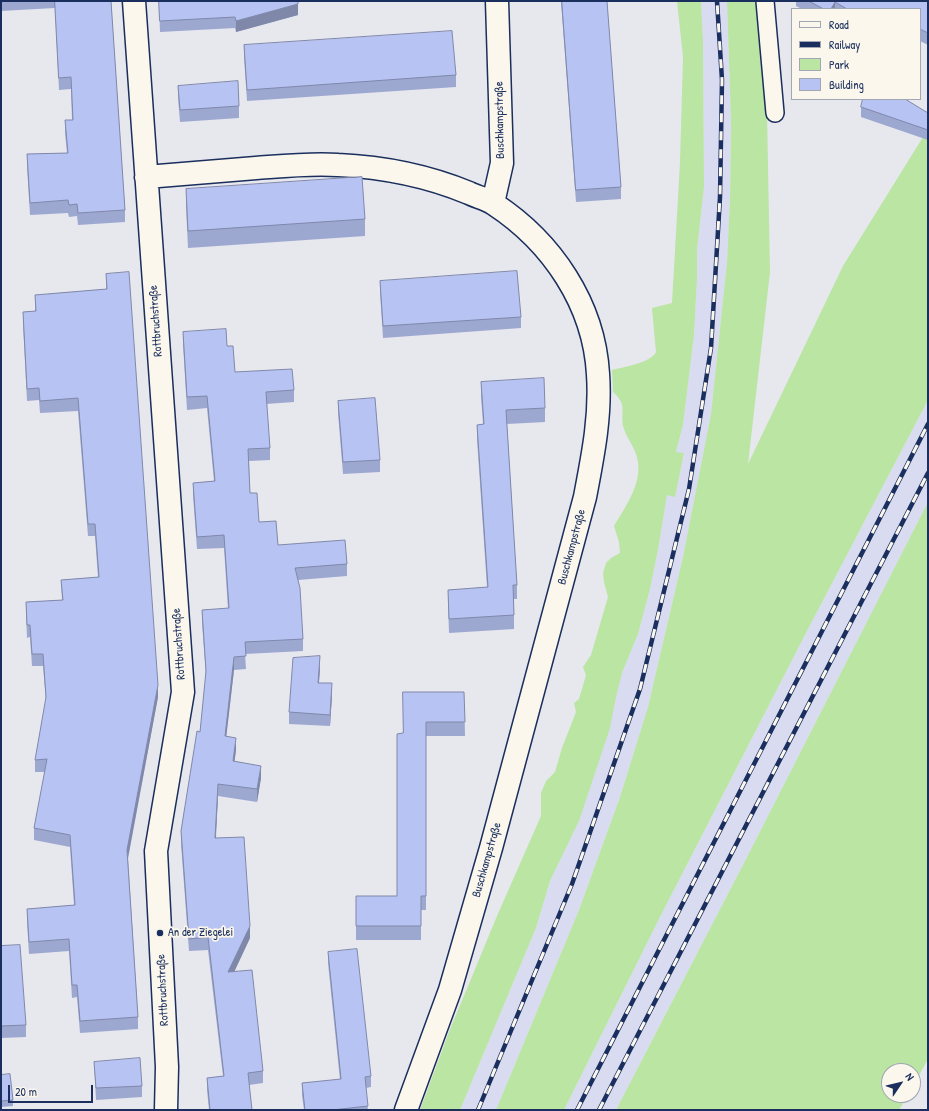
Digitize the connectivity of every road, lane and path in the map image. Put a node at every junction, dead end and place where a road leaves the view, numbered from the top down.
1 (134, 1) edge
2 (497, 1) edge
3 (765, 1) edge
4 (775, 114) dead end
5 (146, 177) junction
6 (493, 203) junction
7 (166, 1110) edge
8 (406, 1110) edge

1 - 5 street, Rottbruchstraße
2 - 6 street, Buschkampstraße
3 - 4 lane
5 - 6 street
5 - 7 street, Rottbruchstraße
6 - 8 street, Buschkampstraße

